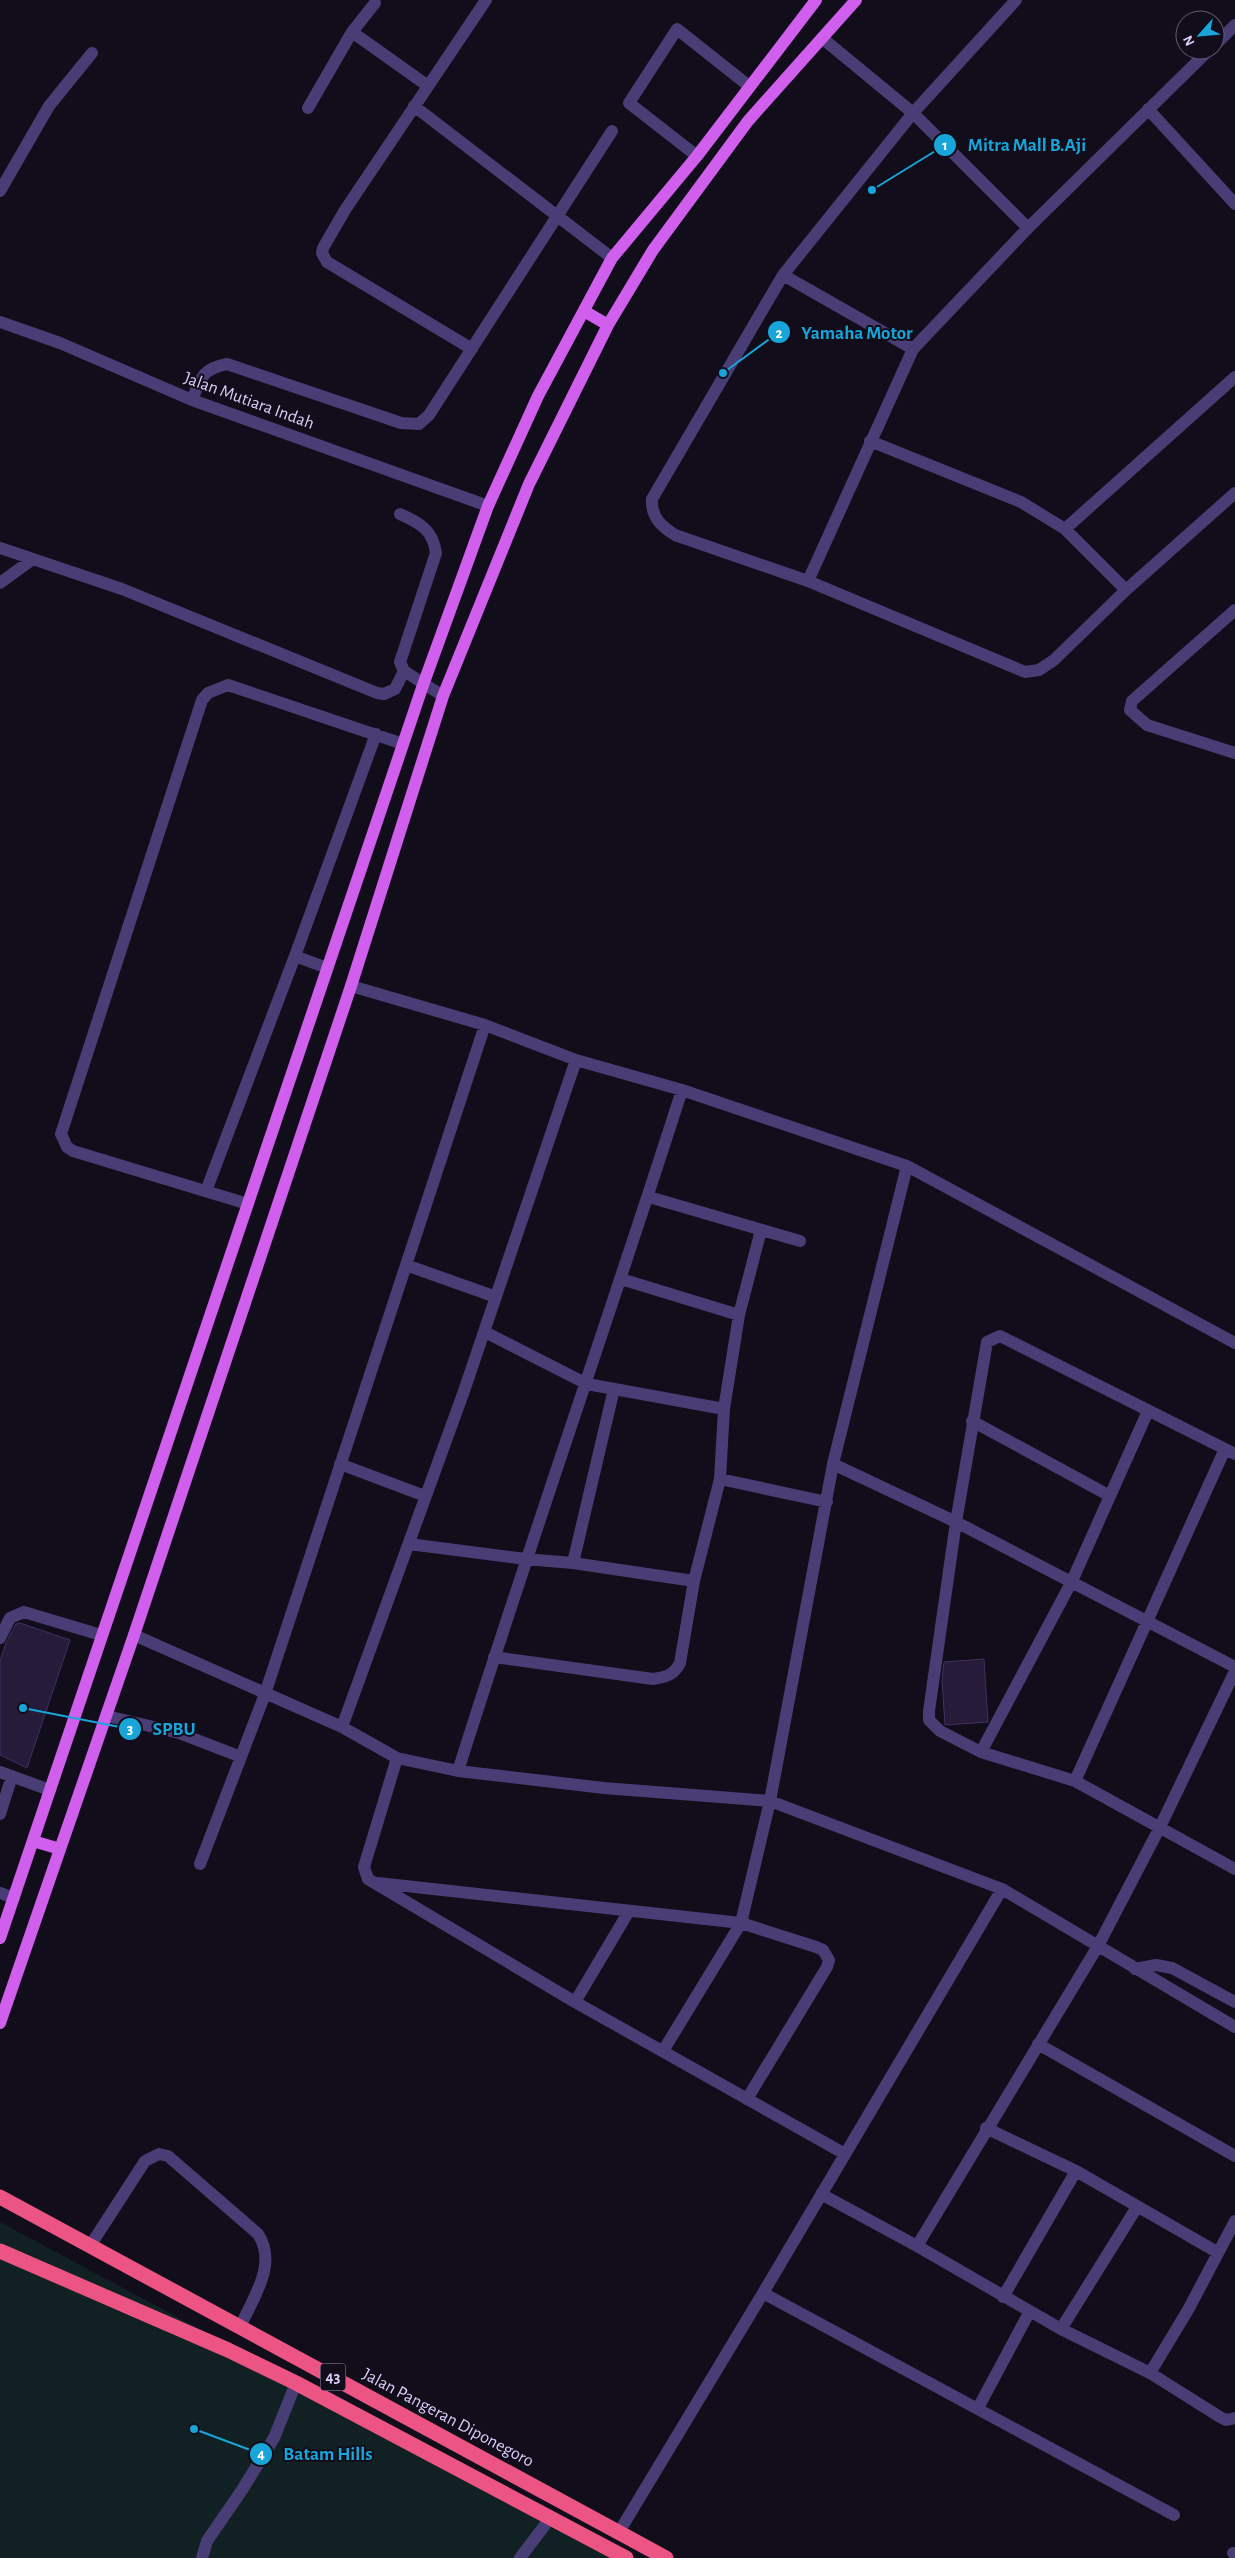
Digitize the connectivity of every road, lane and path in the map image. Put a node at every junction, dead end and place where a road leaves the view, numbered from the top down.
1 (486, 0) edge
2 (816, 0) edge
3 (856, 0) edge
4 (1016, 0) edge
5 (375, 3) dead end
6 (1235, 25) edge
7 (352, 32) junction
8 (1225, 35) edge
9 (822, 38) junction
10 (92, 53) dead end
11 (1199, 60) edge
12 (428, 86) junction
13 (749, 86) junction
14 (414, 106) junction
15 (308, 108) dead end
16 (1148, 109) junction
17 (913, 113) junction
18 (612, 131) dead end
19 (697, 156) junction
20 (0, 191) edge
21 (1235, 204) edge
22 (558, 217) junction
23 (1028, 228) junction
24 (612, 258) junction
25 (783, 275) junction
26 (584, 312) junction
27 (0, 322) edge
28 (608, 325) junction
29 (472, 349) junction
30 (913, 349) junction
31 (1235, 377) edge
32 (192, 400) junction
33 (870, 440) junction
34 (1235, 493) edge
35 (488, 506) junction
36 (400, 514) dead end
37 (1065, 529) junction
38 (0, 548) edge
39 (33, 559) junction
40 (808, 581) junction
41 (0, 582) edge
42 (1126, 590) junction
43 (1235, 610) edge
44 (404, 671) junction
45 (422, 685) junction
46 (443, 696) junction
47 (376, 734) junction
48 (403, 744) junction
49 (1235, 753) edge
50 (296, 956) junction
51 (328, 968) junction
52 (351, 986) junction
53 (485, 1025) junction
54 (576, 1060) junction
55 (682, 1090) junction
56 (907, 1166) junction
57 (206, 1191) junction
58 (648, 1197) junction
59 (248, 1204) junction
60 (761, 1230) junction
61 (800, 1241) dead end
62 (406, 1265) junction
63 (621, 1279) junction
64 (496, 1297) junction
65 (739, 1315) junction
66 (485, 1332) junction
67 (1235, 1344) edge
68 (587, 1384) junction
69 (614, 1389) junction
70 (724, 1408) junction
71 (1148, 1411) junction
72 (972, 1421) junction
73 (1230, 1451) edge
74 (340, 1464) junction
75 (833, 1464) junction
76 (720, 1480) junction
77 (425, 1496) junction
78 (1110, 1496) junction
79 (827, 1502) junction
80 (956, 1522) junction
81 (409, 1544) junction
82 (525, 1560) junction
83 (573, 1563) junction
84 (694, 1581) junction
85 (1072, 1581) junction
86 (1149, 1622) junction
87 (101, 1635) junction
88 (134, 1636) junction
89 (0, 1638) edge
90 (494, 1657) junction
91 (1235, 1669) edge
92 (264, 1694) junction
93 (107, 1716) junction
94 (342, 1727) junction
95 (981, 1752) junction
96 (241, 1757) junction
97 (397, 1758) junction
98 (458, 1770) junction
99 (6, 1774) edge
100 (1075, 1781) junction
101 (50, 1790) junction
102 (770, 1801) junction
103 (0, 1814) edge
104 (1160, 1827) junction
105 (33, 1842) junction
106 (60, 1850) junction
107 (200, 1864) dead end
108 (1235, 1869) edge
109 (373, 1883) junction
110 (1002, 1889) junction
111 (0, 1893) edge
112 (14, 1898) junction
113 (630, 1911) junction
114 (741, 1923) junction
115 (0, 1938) edge
116 (1098, 1946) junction
117 (1134, 1969) junction
118 (575, 2002) junction
119 (1235, 2002) edge
120 (0, 2023) edge
121 (1235, 2026) edge
122 (1038, 2044) junction
123 (663, 2051) junction
124 (747, 2099) junction
125 (986, 2128) junction
126 (845, 2154) junction
127 (1235, 2156) edge
128 (1076, 2171) junction
129 (821, 2194) junction
130 (0, 2197) edge
131 (1137, 2207) junction
132 (1235, 2221) edge
133 (90, 2246) junction
134 (917, 2246) junction
135 (0, 2251) edge
136 (1217, 2252) junction
137 (763, 2293) junction
138 (1003, 2297) junction
139 (1030, 2311) junction
140 (240, 2327) junction
141 (1061, 2329) junction
142 (1150, 2373) junction
143 (296, 2383) junction
144 (978, 2408) junction
145 (1235, 2418) edge
146 (1174, 2515) dead end
147 (551, 2517) junction
148 (619, 2532) junction
149 (202, 2558) edge
150 (520, 2558) edge
151 (626, 2558) edge
152 (666, 2558) edge

1 - 12 street
2 - 13 main road
3 - 9 main road
4 - 17 street
5 - 7 street
6 - 8 street
7 - 12 street
7 - 15 street
9 - 17 street
9 - 28 main road
10 - 20 street
11 - 16 street
12 - 14 street
13 - 19 main road
13 - 19 street
14 - 22 street
14 - 29 street
16 - 21 street
16 - 23 street
17 - 23 street
17 - 25 street
18 - 22 street
19 - 24 main road
22 - 24 street
22 - 29 street
23 - 30 street
24 - 26 main road
25 - 30 street
25 - 40 street
26 - 28 main road
26 - 35 main road
27 - 32 street, Jalan Mutiara Indah
28 - 46 main road
29 - 32 street
30 - 33 street
31 - 37 street
32 - 35 street, Jalan Mutiara Indah
33 - 37 street
33 - 40 street
34 - 42 street
35 - 45 main road
36 - 44 street
37 - 42 street
38 - 39 street
39 - 41 street
39 - 44 street
40 - 42 street
43 - 49 street
44 - 45 street
45 - 46 street
45 - 48 main road
46 - 52 main road
47 - 48 street
47 - 50 street
47 - 57 street
48 - 51 main road
50 - 51 street
50 - 57 street
51 - 59 main road
52 - 53 street
52 - 88 main road
53 - 54 street
53 - 62 street
54 - 55 street
54 - 64 street
55 - 56 street
55 - 58 street
56 - 67 street
56 - 75 street
57 - 59 street
58 - 60 street
58 - 63 street
59 - 87 main road
60 - 61 street
60 - 65 street
62 - 64 street
62 - 74 street
63 - 65 street
63 - 68 street
64 - 66 street
65 - 70 street
66 - 68 street
66 - 77 street
68 - 69 street
68 - 82 street
69 - 70 street
69 - 83 street
70 - 76 street
71 - 72 street
71 - 73 street
71 - 78 street
72 - 78 street
72 - 80 street
73 - 86 street
74 - 77 street
74 - 92 street
75 - 79 street
75 - 80 street
76 - 79 street
76 - 84 street
77 - 81 street
78 - 85 street
79 - 102 street
80 - 85 street
80 - 95 street
81 - 82 street
81 - 94 street
82 - 83 street
82 - 90 street
83 - 84 street
84 - 90 street
85 - 86 street
85 - 95 street
86 - 91 street
86 - 100 street
87 - 89 street
87 - 101 main road
88 - 92 street
88 - 93 main road
90 - 98 street
91 - 104 street
92 - 94 street
92 - 96 street
93 - 96 street
93 - 106 main road
94 - 97 street
95 - 100 street
96 - 107 street
97 - 98 street
97 - 109 street
98 - 102 street
99 - 101 street
99 - 103 street
100 - 104 street
101 - 105 main road
102 - 110 street
102 - 114 street
104 - 108 street
104 - 116 street
105 - 106 main road
105 - 112 main road
106 - 120 main road
109 - 113 street
109 - 118 street
110 - 116 street
110 - 126 street
111 - 112 street
112 - 115 main road
113 - 114 street
113 - 118 street
114 - 123 street
114 - 124 street
116 - 117 street
116 - 122 street
117 - 119 street
117 - 121 street
118 - 123 street
122 - 125 street
122 - 127 street
123 - 124 street
124 - 126 street
125 - 128 street
125 - 134 street
126 - 129 street
128 - 131 street
128 - 138 street
129 - 134 street
129 - 137 street
130 - 133 highway, Jalan Pangeran Diponegoro / 43
131 - 136 street
131 - 141 street
132 - 136 street
133 - 140 highway, Jalan Pangeran Diponegoro / 43
133 - 140 street
134 - 138 street
135 - 143 highway, 43
136 - 142 street
137 - 144 street
137 - 148 street
138 - 139 street
139 - 141 street
139 - 144 street
140 - 148 highway, Jalan Pangeran Diponegoro / 43
141 - 142 street
142 - 145 street
143 - 147 highway, 43
143 - 149 street
144 - 146 street
147 - 150 street
147 - 151 highway, 43
148 - 152 highway, Jalan Pangeran Diponegoro / 43

